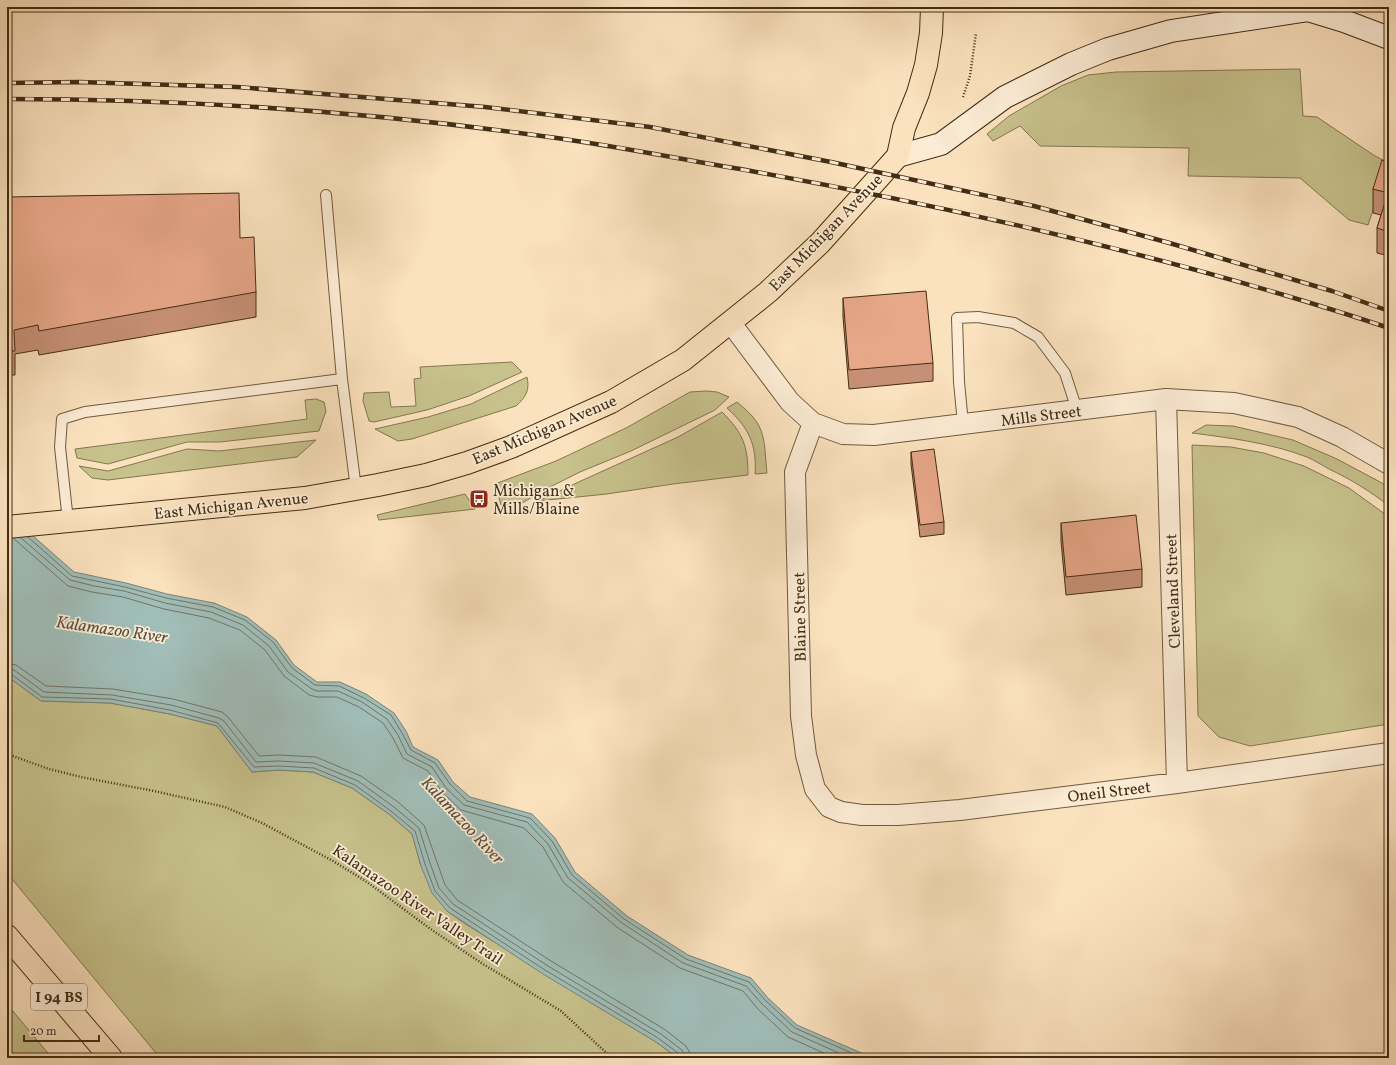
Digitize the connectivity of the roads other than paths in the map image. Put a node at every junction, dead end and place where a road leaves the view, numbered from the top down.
1 (932, 7) edge
2 (1308, 8) edge
3 (1389, 38) edge
4 (898, 156) junction
5 (326, 195) dead end
6 (730, 322) junction
7 (342, 380) junction
8 (1166, 400) junction
9 (1077, 410) junction
10 (813, 423) junction
11 (963, 424) junction
12 (1389, 464) edge
13 (356, 489) junction
14 (68, 521) junction
15 (7, 527) edge
16 (1389, 753) edge
17 (1177, 783) junction
18 (829, 807) joint
19 (7, 936) edge
20 (111, 1058) edge

1 - 4 main road
2 - 3 street
2 - 4 street
4 - 6 main road, East Michigan Avenue
5 - 7 lane
6 - 10 street, Mills Street
6 - 13 main road, East Michigan Avenue
7 - 13 lane
7 - 14 lane
8 - 9 street, Mills Street
8 - 12 street, Mills Street
8 - 17 street, Cleveland Street
9 - 11 street, Mills Street
9 - 11 lane
10 - 11 street, Mills Street
10 - 18 street, Blaine Street
13 - 14 main road, East Michigan Avenue
14 - 15 main road, East Michigan Avenue
16 - 17 street, Oneil Street
17 - 18 street, Oneil Street
19 - 20 main road, I 94 BS

